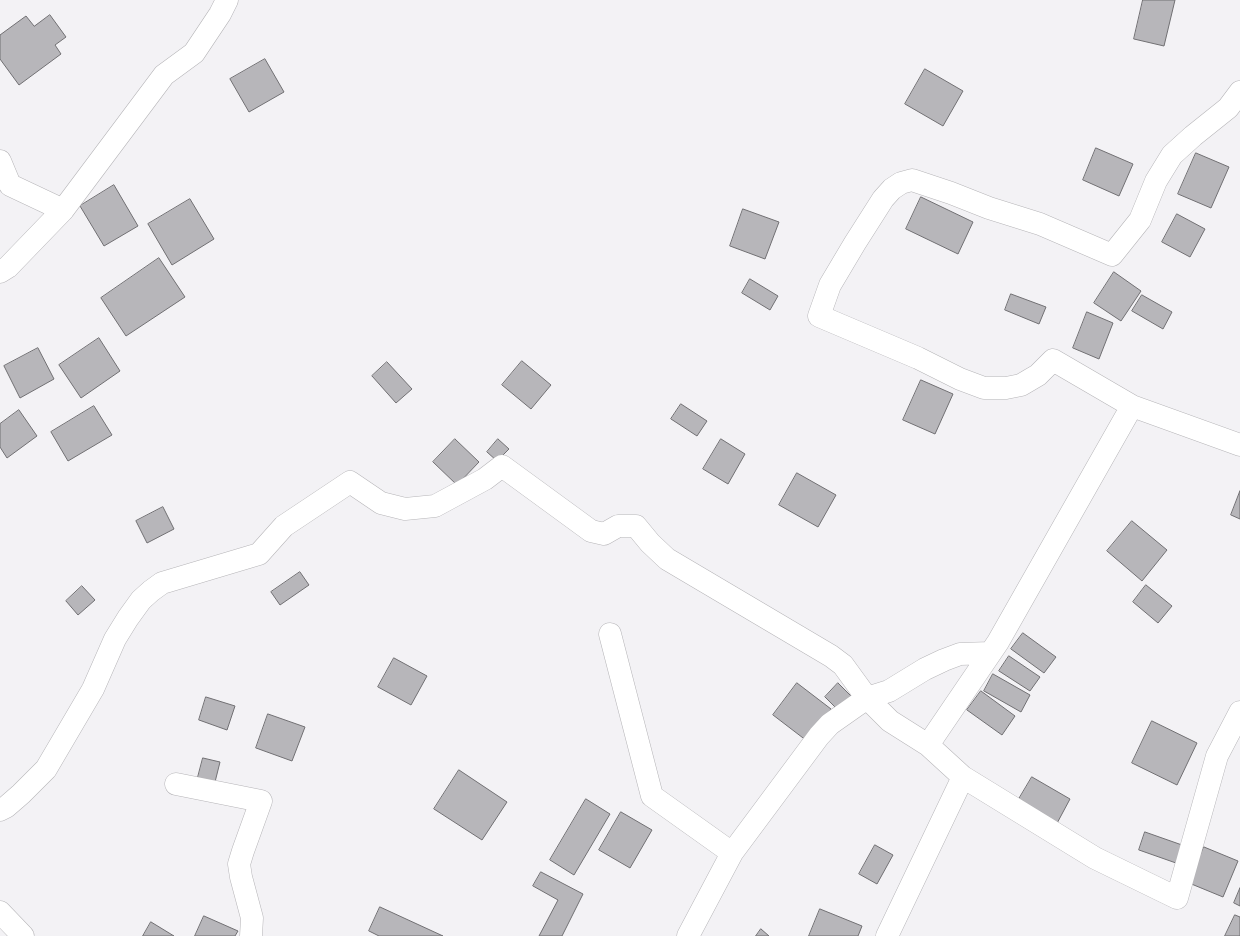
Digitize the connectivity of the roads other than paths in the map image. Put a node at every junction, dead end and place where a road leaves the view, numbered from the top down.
1 (227, 0) edge
2 (1240, 92) edge
3 (0, 160) edge
4 (63, 210) junction
5 (0, 272) edge
6 (1132, 406) junction
7 (1240, 445) edge
8 (610, 634) dead end
9 (990, 653) junction
10 (867, 698) junction
11 (1240, 712) edge
12 (928, 745) junction
13 (963, 777) junction
14 (176, 784) dead end
15 (0, 810) edge
16 (732, 853) junction
17 (0, 912) edge
18 (23, 936) edge
19 (250, 936) edge
20 (688, 936) edge
21 (887, 936) edge

1 - 4 street
2 - 6 street
3 - 4 street
4 - 5 street
6 - 7 street
6 - 9 street
8 - 16 street
9 - 10 street
9 - 12 street
10 - 12 street
10 - 15 street
10 - 16 street
11 - 13 street
12 - 13 street
13 - 21 street
14 - 19 street
16 - 20 street
17 - 18 street

